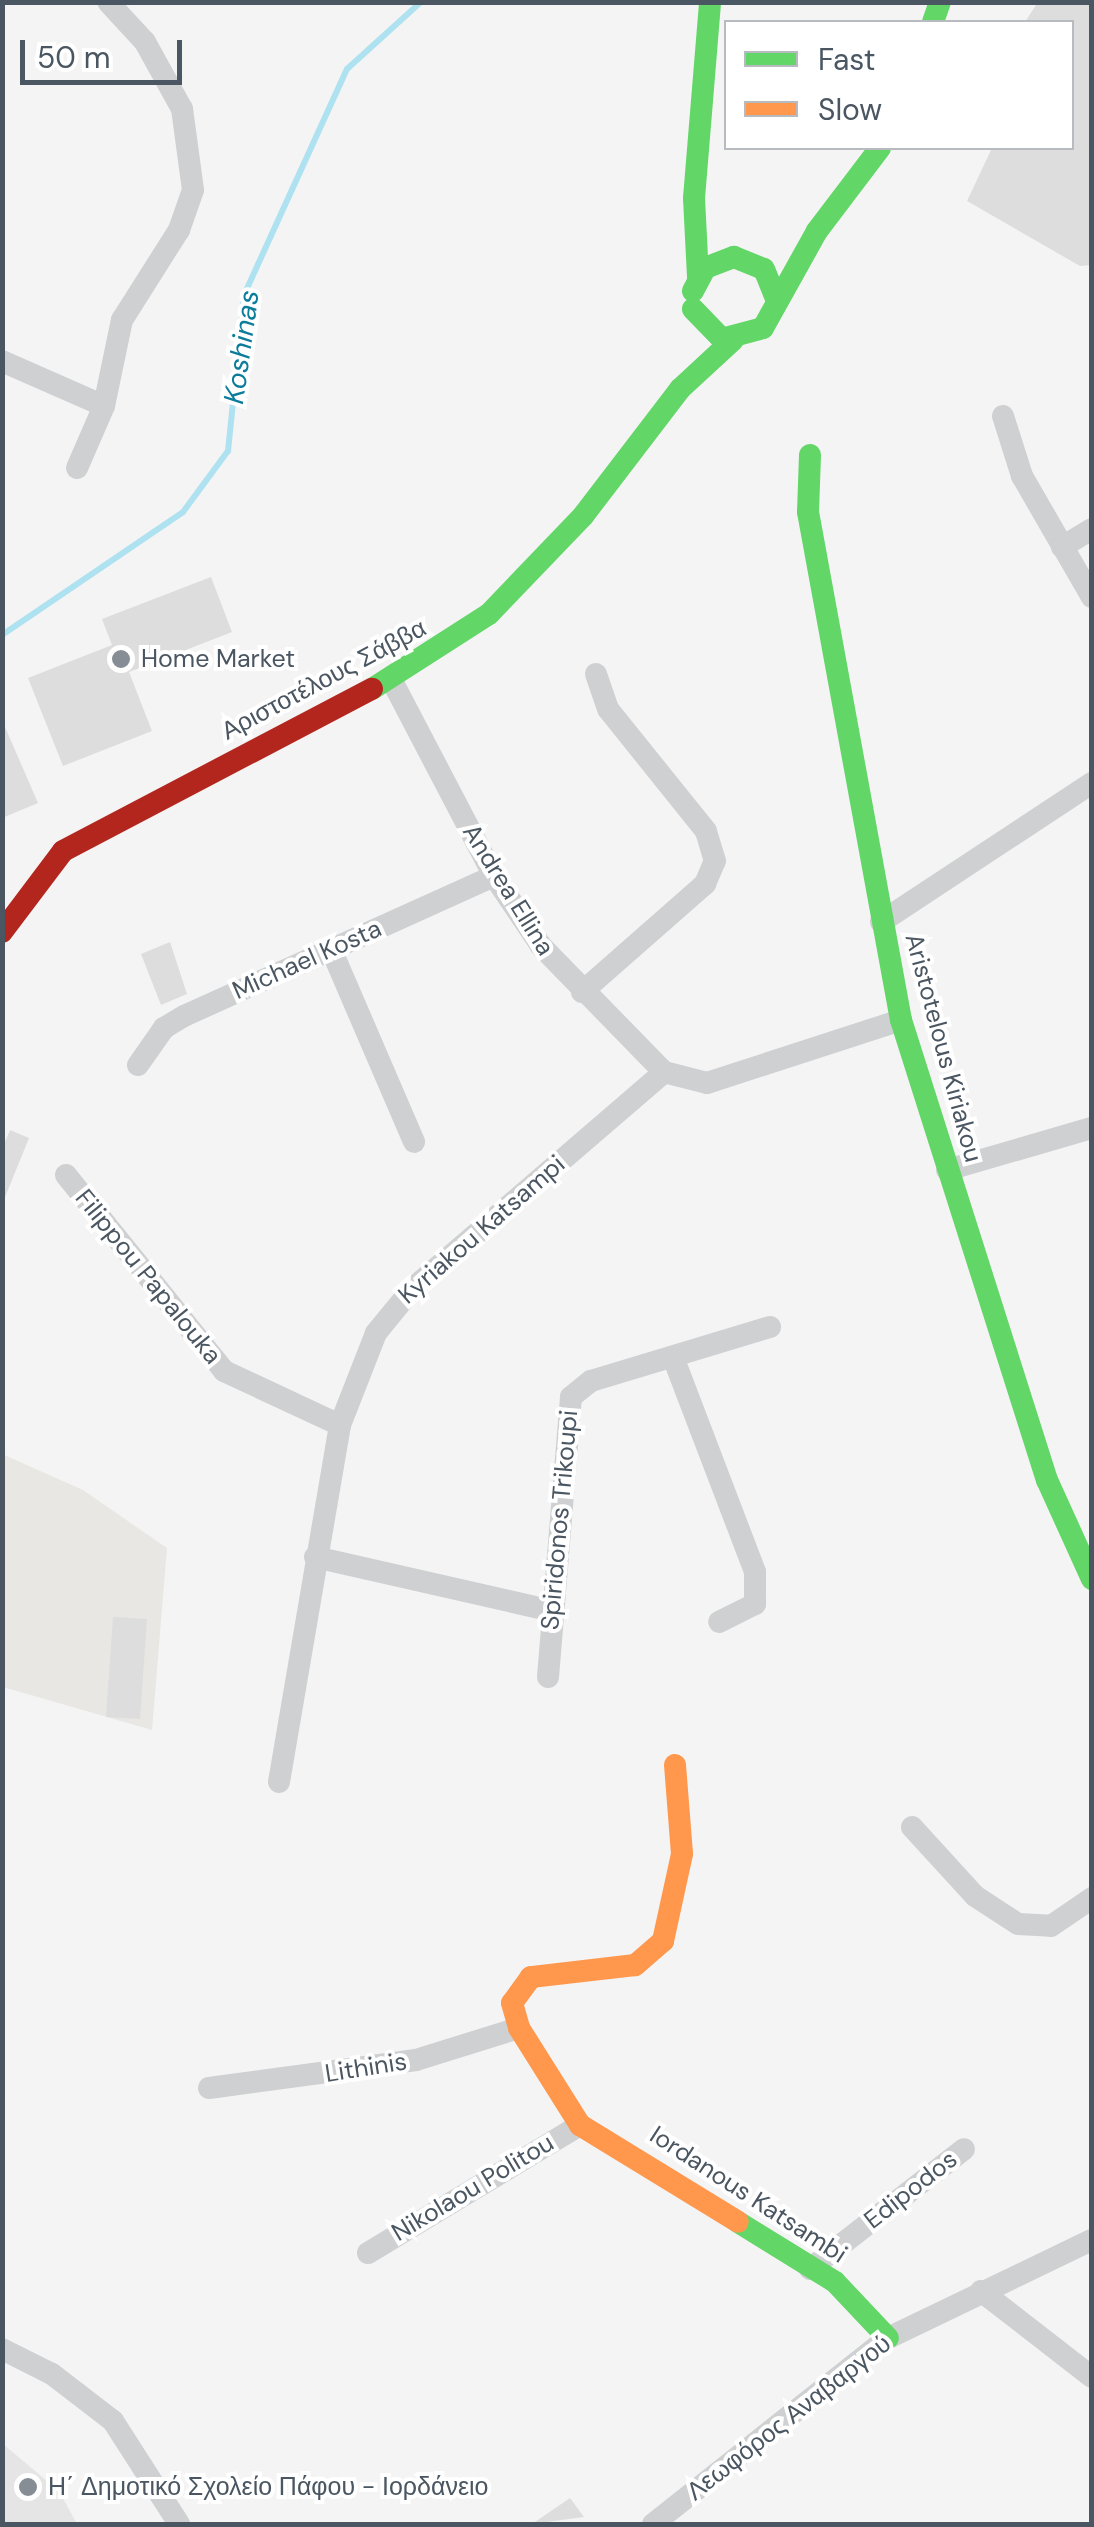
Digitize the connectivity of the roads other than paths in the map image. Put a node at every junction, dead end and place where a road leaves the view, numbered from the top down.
1 (108, 2) edge
2 (710, 2) edge
3 (878, 150) edge
4 (694, 198) junction
5 (817, 231) junction
6 (740, 258) junction
7 (698, 277) junction
8 (776, 299) junction
9 (693, 309) junction
10 (734, 340) junction
11 (2, 361) edge
12 (680, 389) junction
13 (104, 406) junction
14 (1003, 416) dead end
15 (810, 454) dead end
16 (76, 468) dead end
17 (1092, 529) edge
18 (1062, 547) junction
19 (1092, 597) edge
20 (596, 674) dead end
21 (391, 679) junction
22 (1092, 783) edge
23 (494, 876) junction
24 (6, 919) edge
25 (881, 922) junction
26 (332, 950) junction
27 (582, 992) junction
28 (901, 1020) junction
29 (138, 1066) dead end
30 (664, 1072) junction
31 (1092, 1128) edge
32 (414, 1142) dead end
33 (947, 1170) junction
34 (66, 1175) dead end
35 (770, 1327) dead end
36 (673, 1357) junction
37 (340, 1425) junction
38 (315, 1557) junction
39 (1092, 1578) edge
40 (548, 1610) junction
41 (719, 1622) dead end
42 (548, 1676) dead end
43 (675, 1765) dead end
44 (279, 1782) dead end
45 (912, 1827) dead end
46 (1092, 1898) edge
47 (519, 2028) junction
48 (209, 2088) dead end
49 (580, 2125) junction
50 (964, 2149) dead end
51 (1092, 2240) edge
52 (368, 2253) dead end
53 (810, 2269) junction
54 (981, 2291) junction
55 (888, 2338) junction
56 (2, 2349) edge
57 (1092, 2376) edge
58 (179, 2524) edge
59 (653, 2524) edge

1 - 13 street
2 - 4 street, Αριστοτέλους Σάββα
3 - 5 street, Αριστοτέλους Σάββα
4 - 6 street
4 - 7 street, Αριστοτέλους Σάββα
5 - 6 street
5 - 8 street, Αριστοτέλους Σάββα
6 - 7 street
6 - 8 street
7 - 9 street, Αριστοτέλους Σάββα
8 - 10 street, Αριστοτέλους Σάββα
9 - 10 street
9 - 12 street, Αριστοτέλους Σάββα
10 - 12 street, Αριστοτέλους Σάββα
11 - 13 street
12 - 21 street, Αριστοτέλους Σάββα
13 - 16 street
14 - 18 street
15 - 25 street, Aristotelous Kiriakou
17 - 18 street
18 - 19 street
20 - 27 street
21 - 23 street, Andrea Ellina
21 - 24 street, Αριστοτέλους Σάββα
22 - 25 street
23 - 26 street, Michael Kosta
23 - 27 street, Andrea Ellina
25 - 28 street, Aristotelous Kiriakou
26 - 29 street, Michael Kosta
26 - 32 street
27 - 30 street, Andrea Ellina
28 - 30 street
28 - 33 street, Aristotelous Kiriakou
30 - 37 street, Kyriakou Katsampi
31 - 33 street
33 - 39 street, Aristotelous Kiriakou
34 - 37 street, Filippou Papalouka
35 - 36 street, Spiridonos Trikoupi
36 - 40 street, Spiridonos Trikoupi
36 - 41 street
37 - 38 street, Kyriakou Katsampi
38 - 40 street
38 - 44 street, Kyriakou Katsampi
40 - 42 street, Spiridonos Trikoupi
43 - 47 street
45 - 46 street
47 - 48 street, Lithinis
47 - 49 street, Iordanous Katsambi
49 - 52 street, Nikolaou Politou
49 - 53 street, Iordanous Katsambi
50 - 53 street, Edipodos
51 - 54 street, Λεωφόρος Αναβαργού
53 - 55 street, Iordanous Katsambi
54 - 55 street, Λεωφόρος Αναβαργού
54 - 57 street
55 - 59 street, Λεωφόρος Αναβαργού
56 - 58 street

